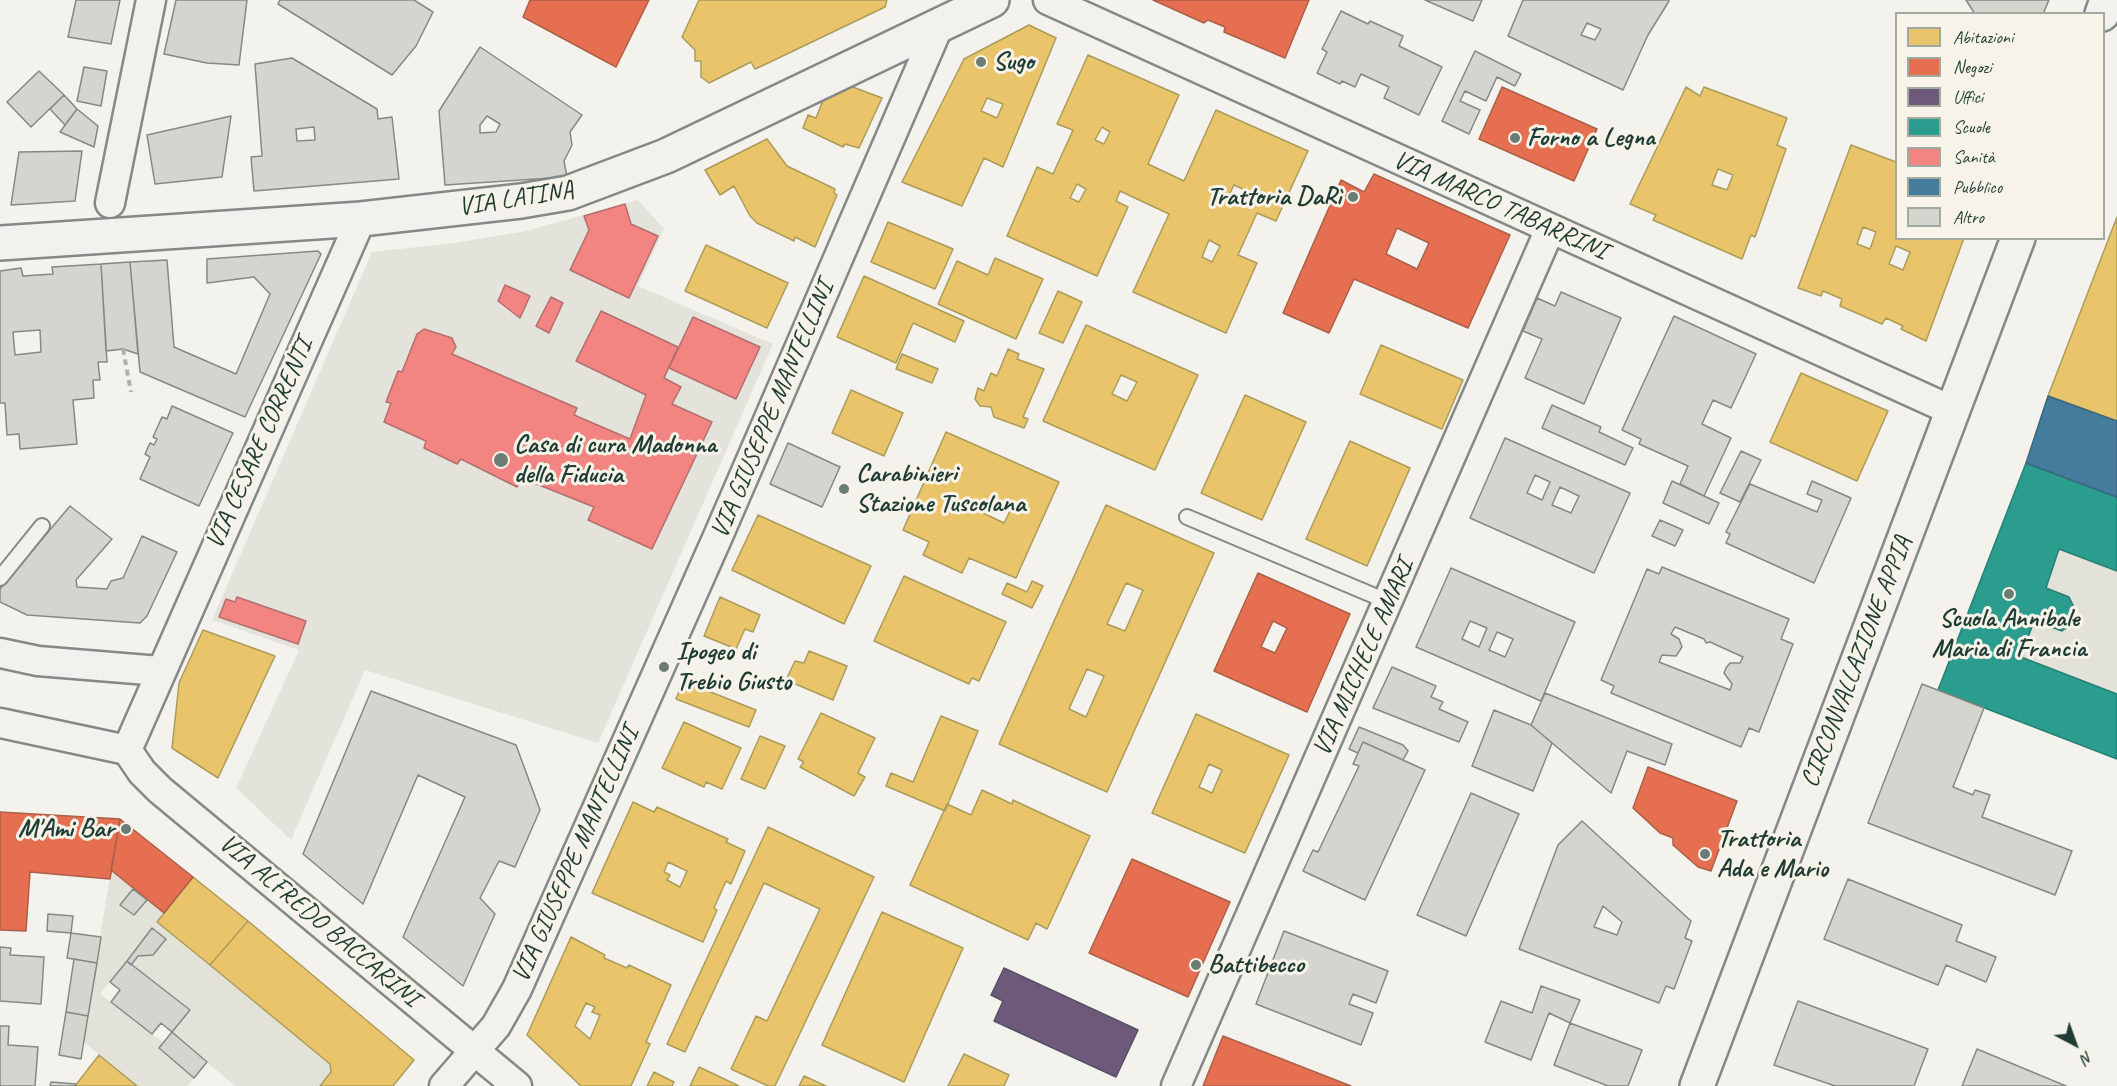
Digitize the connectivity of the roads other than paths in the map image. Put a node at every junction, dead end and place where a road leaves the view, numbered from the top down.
1 (151, 0) edge
2 (992, 0) edge
3 (1048, 0) edge
4 (939, 25) junction
5 (110, 203) dead end
6 (361, 219) junction
7 (1550, 229) junction
8 (2017, 240) edge
9 (0, 243) edge
10 (1953, 411) junction
11 (1187, 517) dead end
12 (42, 526) dead end
13 (0, 578) edge
14 (1389, 602) junction
15 (0, 653) edge
16 (160, 671) junction
17 (0, 723) edge
18 (127, 750) junction
19 (475, 1051) junction
20 (444, 1086) edge
21 (517, 1086) edge
22 (1176, 1086) edge
23 (1697, 1086) edge

1 - 5 street
2 - 4 street, VIA LATINA
3 - 7 street, VIA MARCO TABARRINI
4 - 6 street, VIA LATINA
4 - 19 street, VIA GIUSEPPE MANTELLINI
6 - 9 street, VIA LATINA
6 - 16 street, VIA CESARE CORRENTI
7 - 10 street, VIA MARCO TABARRINI
7 - 14 street, VIA MICHELE AMARI
8 - 10 street, CIRCONVALLAZIONE APPIA
10 - 23 street, CIRCONVALLAZIONE APPIA
11 - 14 lane
12 - 13 lane
14 - 22 street, VIA MICHELE AMARI
15 - 16 street
16 - 18 street, VIA CESARE CORRENTI
17 - 18 street
18 - 19 street, VIA ALFREDO BACCARINI
19 - 20 street, VIA GIUSEPPE MANTELLINI
19 - 21 street, VIA ALFREDO BACCARINI

